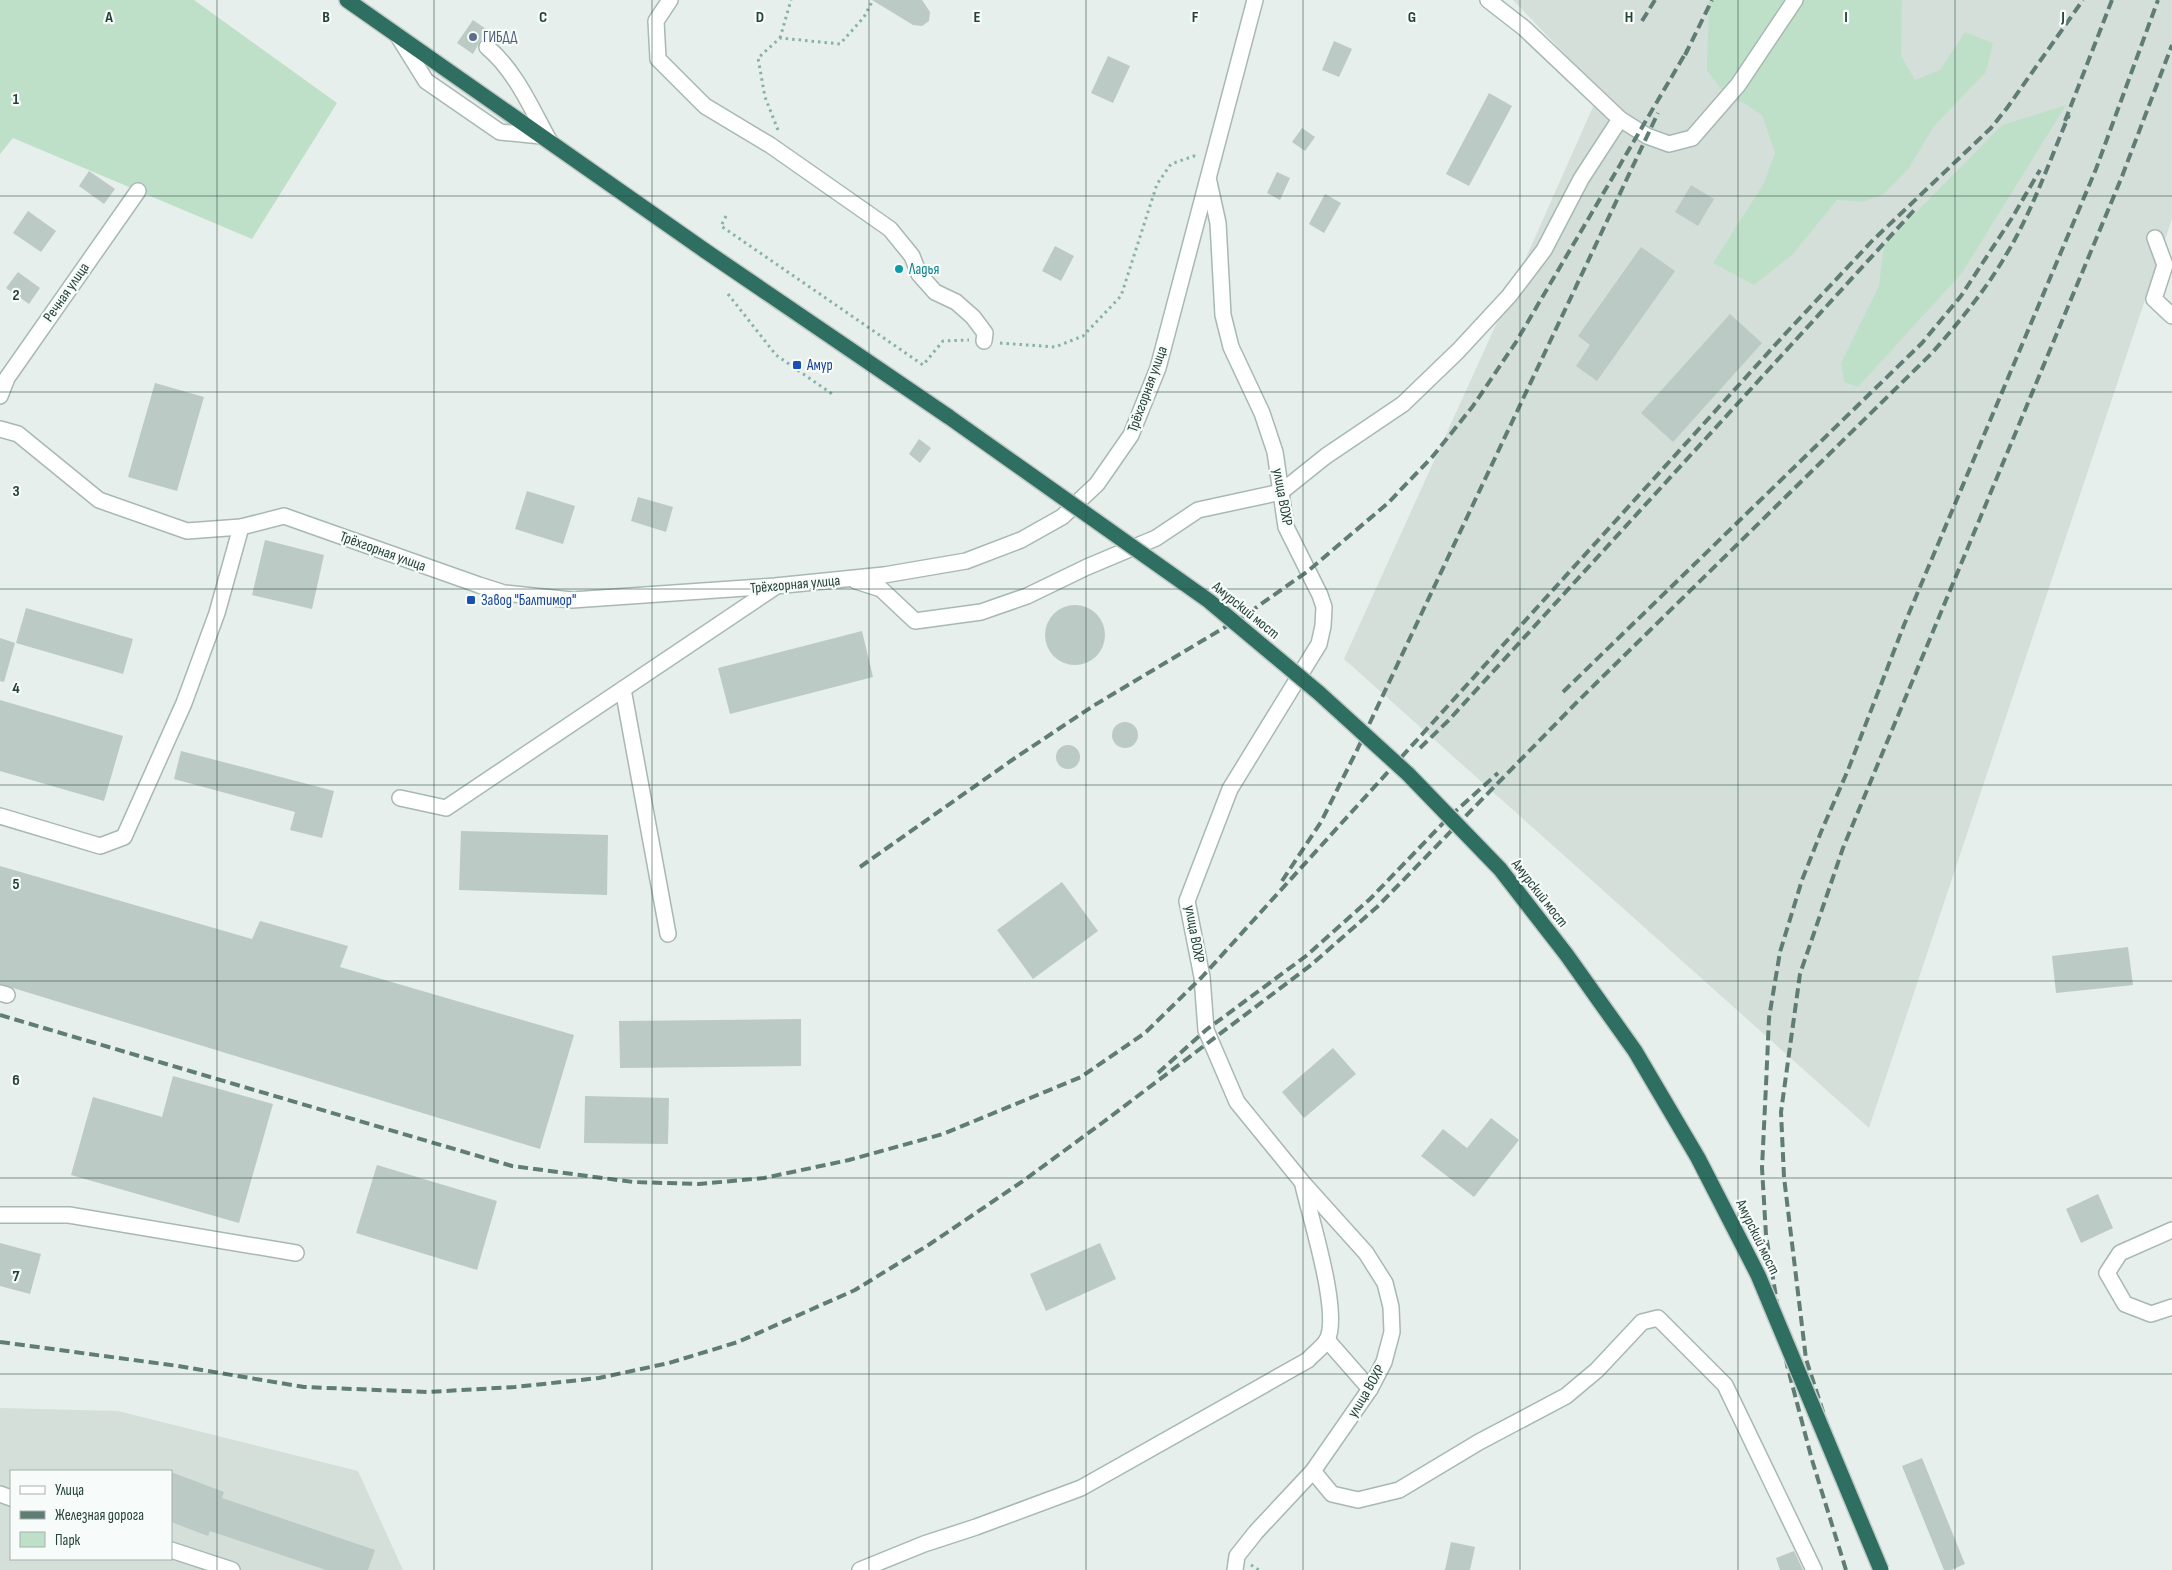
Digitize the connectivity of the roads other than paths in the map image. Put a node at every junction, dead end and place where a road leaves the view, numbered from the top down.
1 (347, 0) edge
2 (670, 0) edge
3 (1255, 0) edge
4 (1488, 0) edge
5 (1795, 0) edge
6 (398, 36) junction
7 (487, 47) dead end
8 (1620, 118) junction
9 (545, 139) junction
10 (1208, 180) junction
11 (138, 191) dead end
12 (2155, 238) dead end
13 (2172, 316) edge
14 (984, 341) road end
15 (0, 396) edge
16 (0, 429) edge
17 (1281, 492) junction
18 (240, 527) junction
19 (850, 579) junction
20 (775, 586) junction
21 (623, 688) junction
22 (400, 798) dead end
23 (0, 816) edge
24 (668, 934) dead end
25 (1303, 1183) junction
26 (0, 1215) edge
27 (2172, 1230) edge
28 (296, 1253) dead end
29 (2172, 1307) edge
30 (1327, 1340) junction
31 (1370, 1389) junction
32 (1313, 1471) junction
33 (172, 1550) edge
34 (232, 1570) edge
35 (860, 1570) edge
36 (1235, 1570) edge
37 (1814, 1570) edge
38 (1881, 1570) edge

1 - 6 highway, Амурский мост
2 - 14 street
3 - 10 street, Трёхгорная улица
4 - 8 street
5 - 8 street
6 - 9 highway, Амурский мост
6 - 9 street
7 - 9 street
8 - 17 street
9 - 38 highway, Амурский мост, bridge
10 - 17 street, улица ВОХР
10 - 19 street, Трёхгорная улица
11 - 15 street, Речная улица
12 - 13 street
16 - 18 street, Трёхгорная улица
17 - 19 street
17 - 25 street, улица ВОХР
18 - 20 street, Трёхгорная улица
18 - 23 street
19 - 20 street, Трёхгорная улица
20 - 21 street
21 - 22 street
21 - 24 street
25 - 30 street
25 - 31 street, улица ВОХР
26 - 28 street
27 - 29 street
30 - 31 street
30 - 35 street
31 - 32 street, улица ВОХР
32 - 36 street, улица ВОХР
32 - 37 street
33 - 34 street

